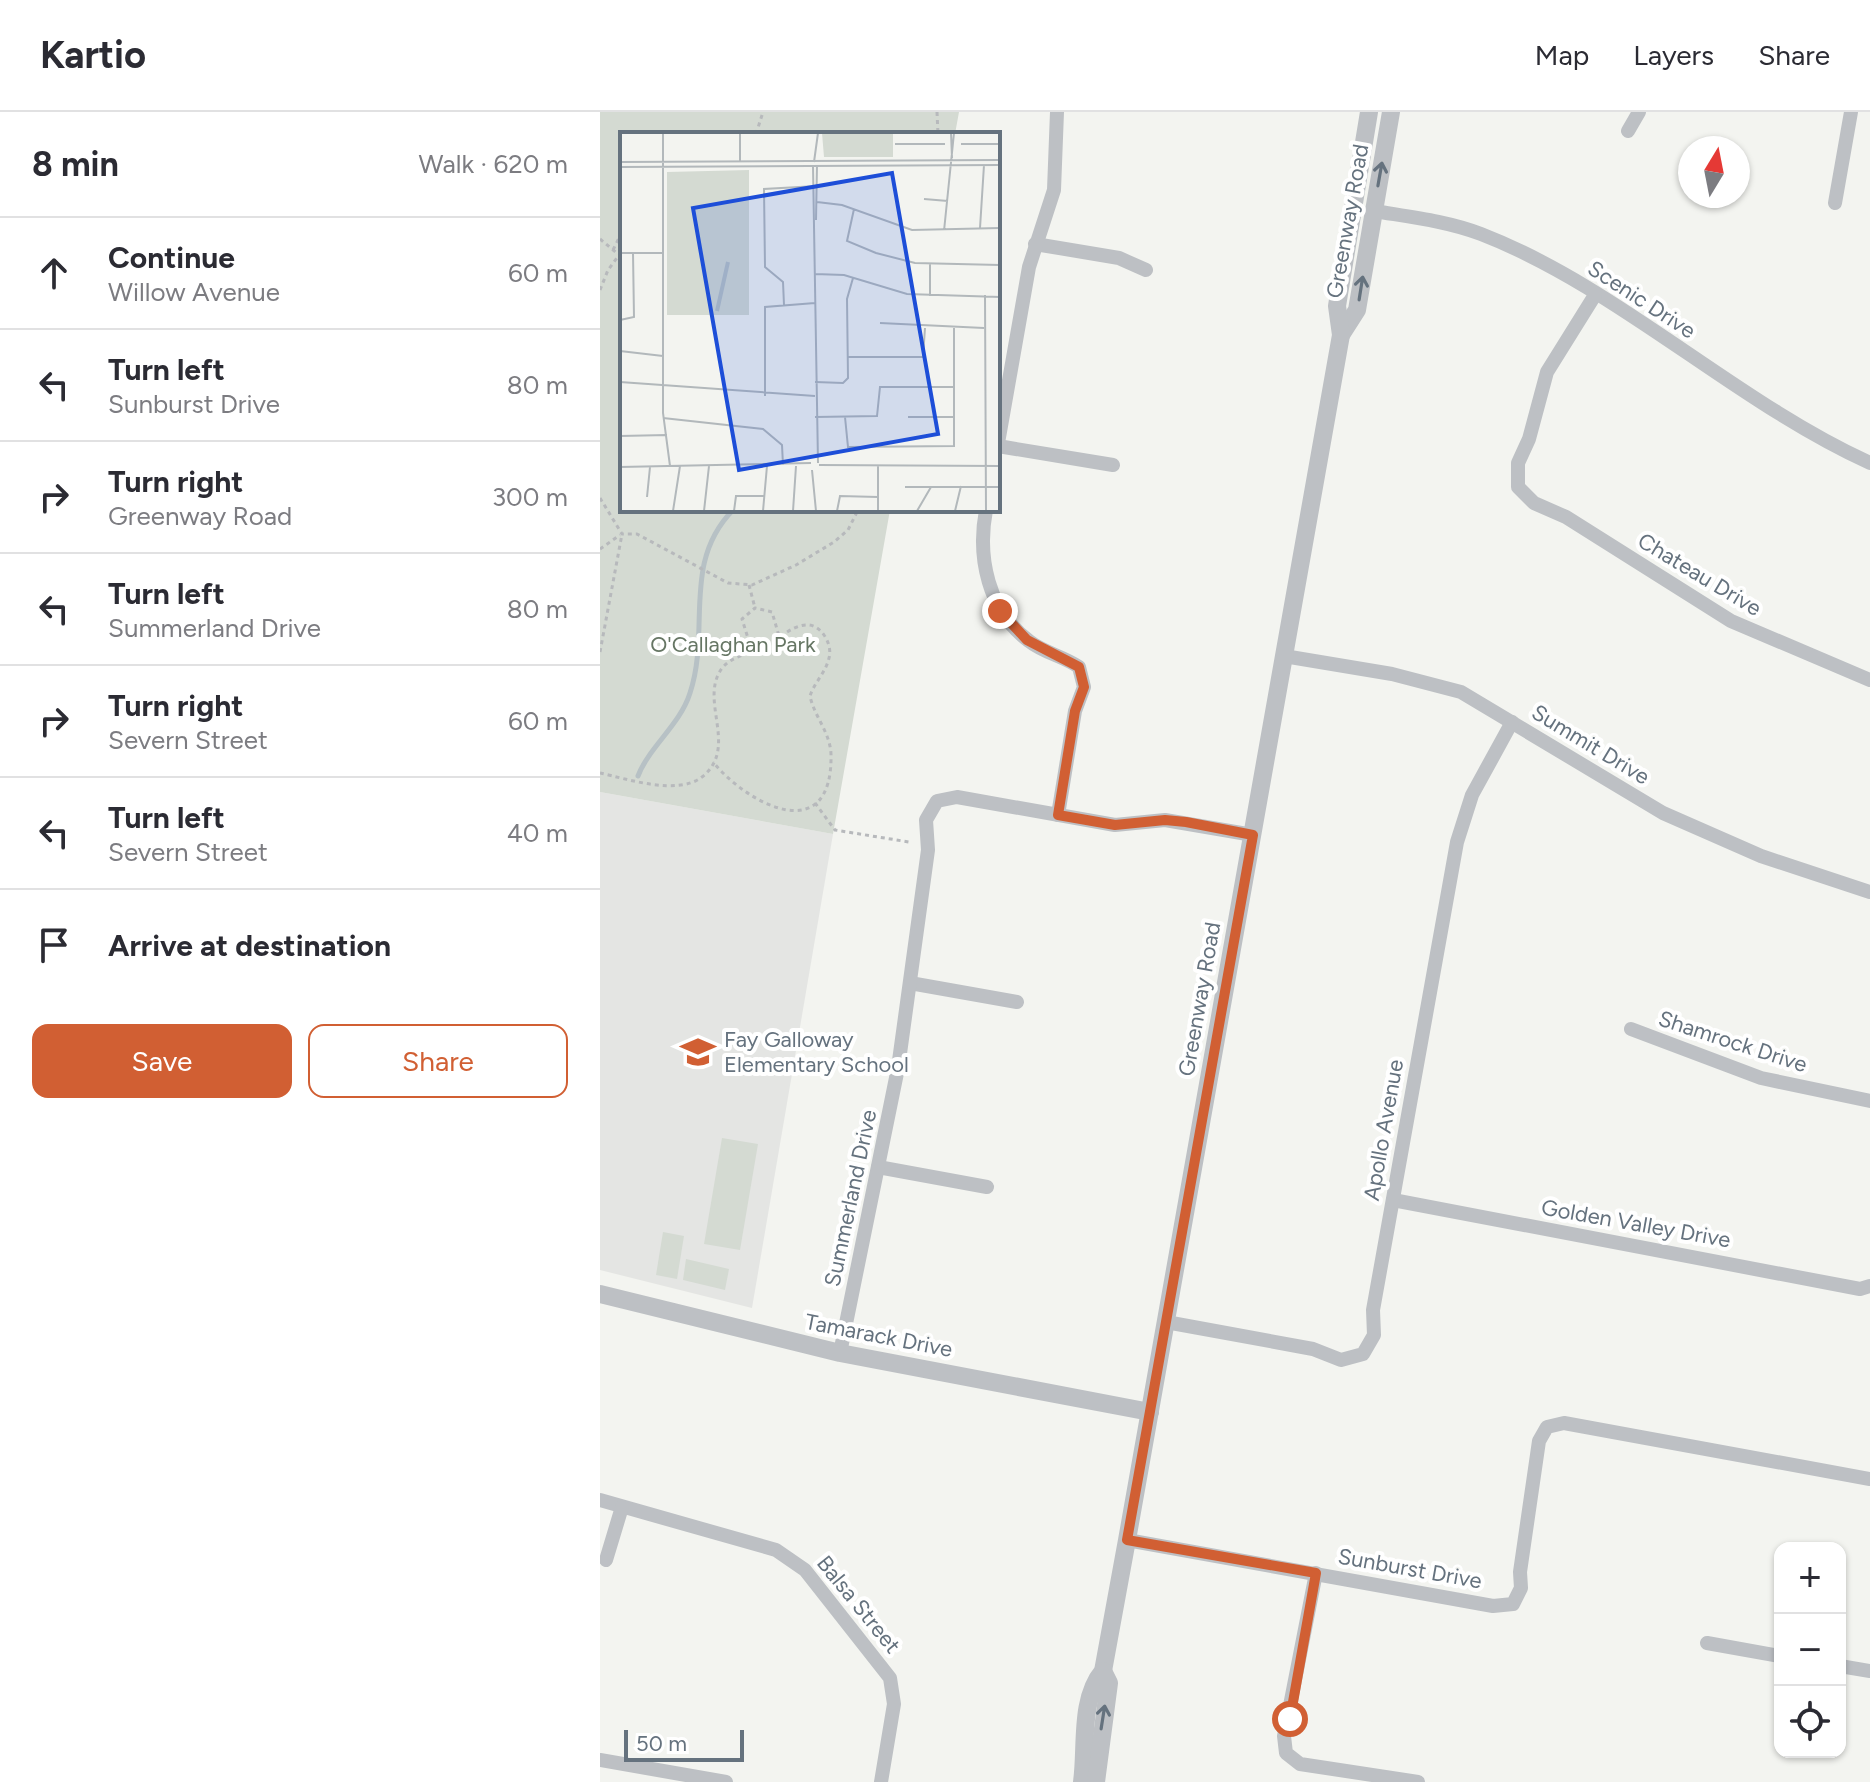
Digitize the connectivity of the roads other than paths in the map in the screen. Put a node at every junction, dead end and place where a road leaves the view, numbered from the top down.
1 (1057, 112) edge
2 (1369, 112) edge
3 (1391, 112) edge
4 (1639, 112) edge
5 (1851, 112) edge
6 (1628, 131) dead end
7 (1835, 203) dead end
8 (1374, 211) junction
9 (1035, 244) junction
10 (1146, 270) dead end
11 (1595, 295) junction
12 (1341, 335) junction
13 (1000, 433) edge
14 (1000, 444) edge
15 (1870, 463) edge
16 (1113, 465) dead end
17 (986, 512) edge
18 (1284, 656) junction
19 (1870, 680) edge
20 (1512, 722) junction
21 (1058, 815) junction
22 (1253, 835) junction
23 (1870, 892) edge
24 (910, 983) junction
25 (1017, 1002) dead end
26 (1631, 1029) dead end
27 (1870, 1101) edge
28 (878, 1167) junction
29 (987, 1187) dead end
30 (1393, 1200) junction
31 (1870, 1286) edge
32 (600, 1294) edge
33 (1166, 1322) junction
34 (840, 1353) junction
35 (1150, 1412) junction
36 (1870, 1479) edge
37 (600, 1500) edge
38 (622, 1507) junction
39 (1127, 1540) junction
40 (606, 1560) dead end
41 (1316, 1573) junction
42 (1707, 1643) dead end
43 (1774, 1655) edge
44 (1846, 1667) edge
45 (1103, 1671) junction
46 (1870, 1671) edge
47 (600, 1760) edge
48 (726, 1782) edge
49 (881, 1782) edge
50 (1082, 1782) edge
51 (1096, 1782) edge
52 (1418, 1782) edge

1 - 9 street
2 - 12 street, Greenway Road
8 -> 3 street, Greenway Road
4 - 6 street
5 - 7 street
8 - 11 street, Scenic Drive
12 -> 8 street, Greenway Road
9 - 10 street
9 - 13 street
11 - 15 street, Scenic Drive
11 - 19 street, Chateau Drive
12 - 18 street, Greenway Road
14 - 16 street
17 - 21 street
18 - 20 street, Summit Drive
18 - 22 street, Greenway Road
20 - 23 street, Summit Drive
20 - 30 street, Apollo Avenue
21 - 22 street, Summerland Drive
21 - 24 street, Summerland Drive
22 - 33 street, Greenway Road
24 - 25 street
24 - 28 street, Summerland Drive
26 - 27 street, Shamrock Drive
28 - 29 street
28 - 34 street, Summerland Drive
30 - 31 street, Golden Valley Drive
30 - 33 street, Apollo Avenue
32 - 34 street, Tamarack Drive
33 - 35 street, Greenway Road
34 - 35 street, Tamarack Drive
35 - 39 street, Greenway Road
36 - 41 street, Sunburst Drive
37 - 38 street, Balsa Street
38 - 40 street
38 - 49 street, Balsa Street
39 - 41 street, Sunburst Drive
39 - 45 street, Greenway Road
41 - 52 street
42 - 43 street
44 - 46 street
45 - 50 street, Greenway Road
51 -> 45 street, Greenway Road
47 - 48 street

